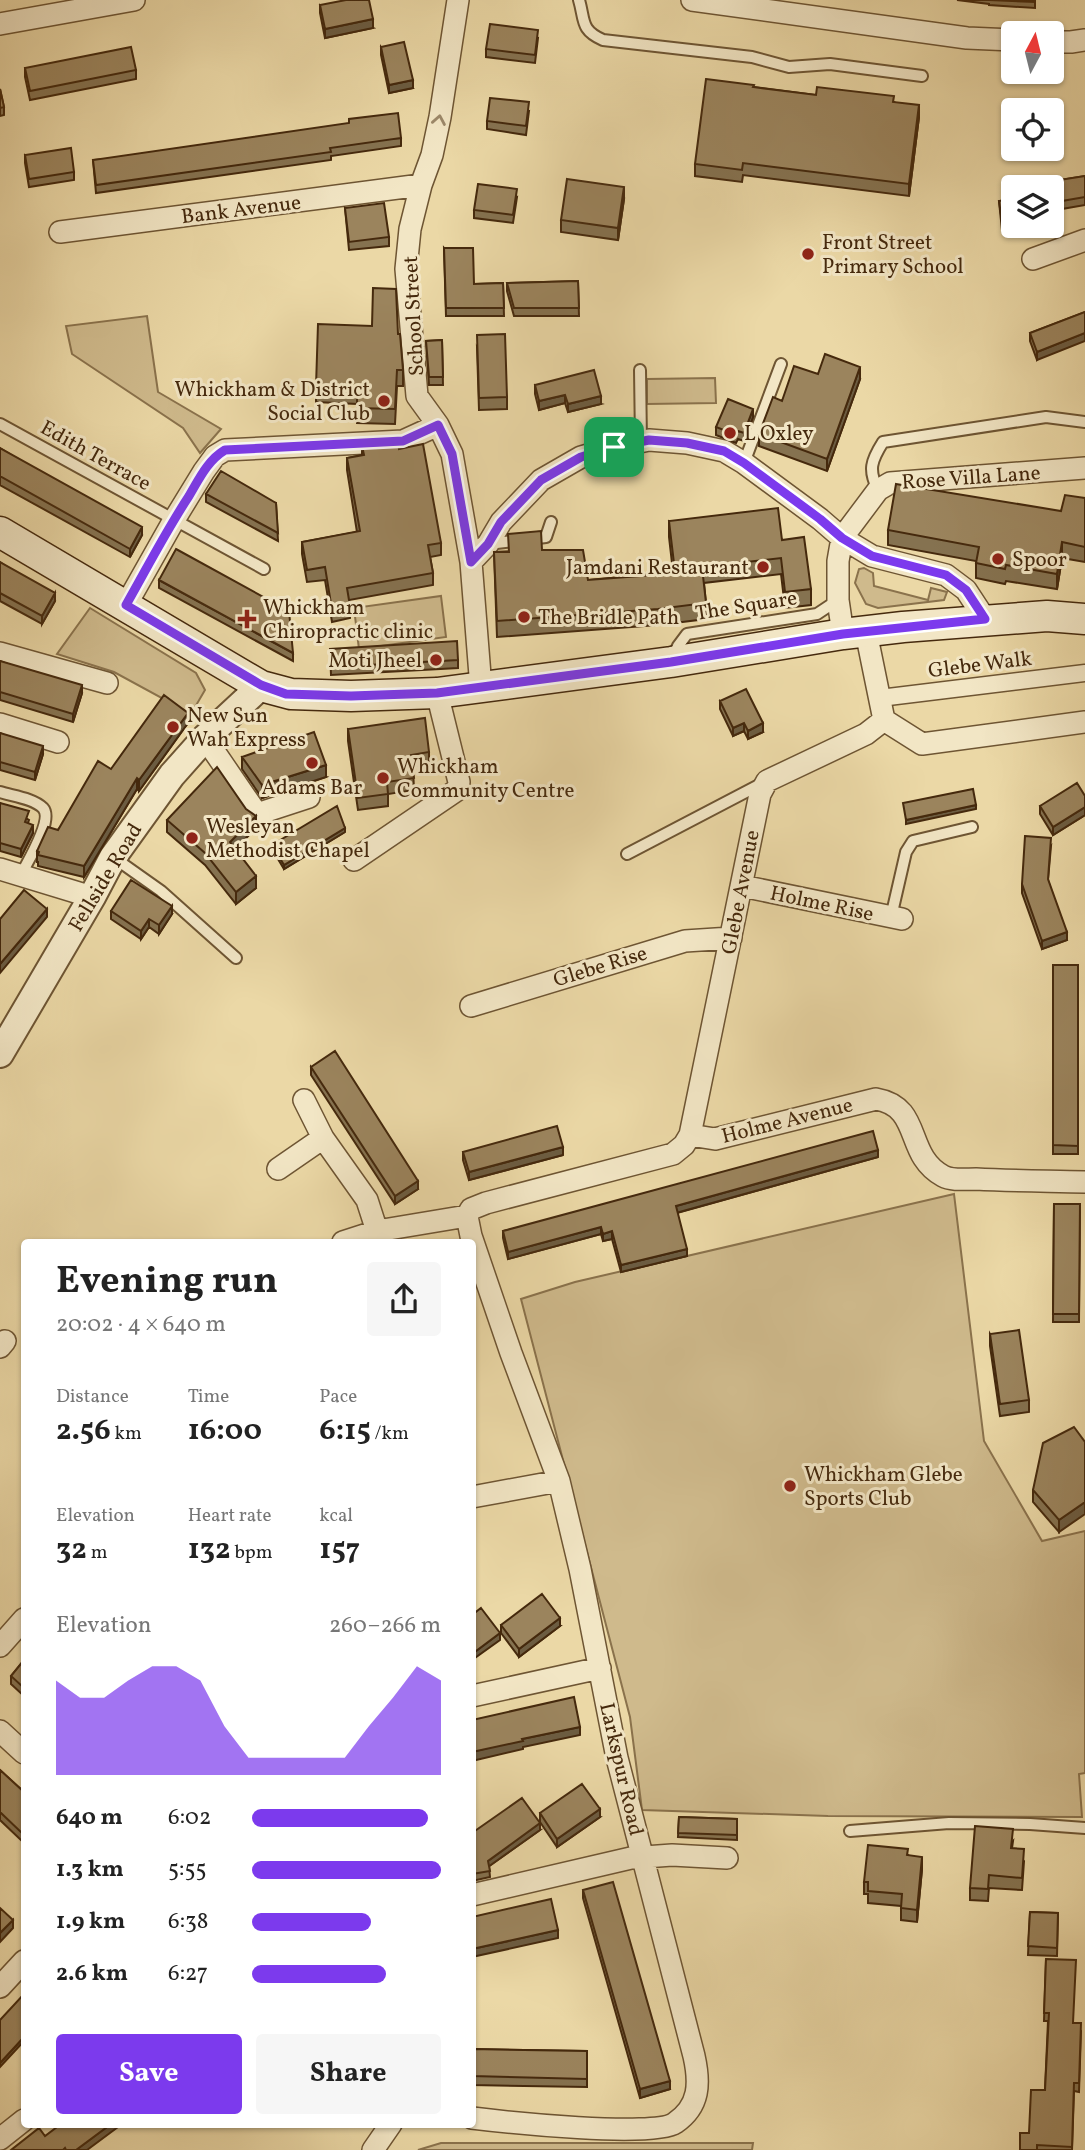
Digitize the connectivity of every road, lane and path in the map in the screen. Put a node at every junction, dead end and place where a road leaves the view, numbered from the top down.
1 (134, 0) edge
2 (458, 0) edge
3 (579, 0) edge
4 (692, 0) edge
5 (0, 24) edge
6 (1001, 39) edge
7 (1085, 40) edge
8 (1064, 41) edge
9 (922, 76) dead end
10 (421, 185) junction
11 (60, 232) dead end
12 (1085, 240) edge
13 (1033, 259) dead end
14 (781, 364) dead end
15 (640, 370) dead end
16 (1085, 422) edge
17 (0, 424) edge
18 (438, 425) junction
19 (641, 442) junction
20 (744, 463) junction
21 (1085, 468) edge
22 (878, 490) junction
23 (174, 520) junction
24 (551, 522) dead end
25 (0, 532) edge
26 (842, 538) junction
27 (488, 544) junction
28 (471, 562) junction
29 (264, 569) dead end
30 (838, 600) junction
31 (126, 605) junction
32 (985, 619) junction
33 (1085, 620) edge
34 (855, 633) junction
35 (0, 653) edge
36 (671, 662) junction
37 (1085, 673) edge
38 (107, 683) dead end
39 (261, 685) junction
40 (481, 688) junction
41 (437, 693) junction
42 (880, 698) junction
43 (884, 720) junction
44 (1085, 722) edge
45 (0, 724) edge
46 (205, 738) junction
47 (58, 742) dead end
48 (767, 781) junction
49 (0, 792) edge
50 (309, 797) dead end
51 (972, 827) dead end
52 (628, 855) dead end
53 (113, 857) junction
54 (354, 860) dead end
55 (0, 869) edge
56 (21, 875) junction
57 (742, 886) junction
58 (92, 897) junction
59 (897, 918) joint
60 (731, 938) junction
61 (236, 958) dead end
62 (471, 1006) dead end
63 (0, 1054) edge
64 (304, 1100) dead end
65 (690, 1135) junction
66 (323, 1138) junction
67 (278, 1169) dead end
68 (1085, 1182) edge
69 (467, 1216) junction
70 (377, 1231) junction
71 (352, 1239) edge
72 (472, 1239) edge
73 (476, 1250) edge
74 (559, 1481) junction
75 (476, 1496) edge
76 (21, 1622) edge
77 (0, 1646) edge
78 (600, 1668) junction
79 (476, 1695) edge
80 (0, 1731) edge
81 (21, 1750) edge
82 (1085, 1828) edge
83 (850, 1832) dead end
84 (642, 1857) junction
85 (727, 1858) dead end
86 (476, 1894) edge
87 (21, 1964) edge
88 (0, 1987) edge
89 (476, 2118) edge
90 (21, 2122) edge
91 (388, 2128) edge
92 (0, 2138) edge
93 (373, 2150) edge

1 - 5 street
10 -> 2 street, School Street
3 - 9 lane
4 - 6 street
7 - 8 street
10 - 11 street, Bank Avenue
10 - 18 street, School Street
12 - 13 street
14 - 20 lane
15 - 19 lane
16 - 22 lane
17 - 23 lane, Edith Terrace
18 - 23 street
18 - 28 street, School Street
19 - 20 street
19 - 27 street
20 - 26 street
21 - 22 street, Rose Villa Lane
22 - 26 street, Rose Villa Lane
23 - 29 lane, Edith Terrace
23 - 31 street
24 - 27 lane
25 - 31 main road
26 - 30 street
26 - 32 street
27 - 28 street
28 - 40 street, School Street
30 - 34 street
30 - 36 lane, The Square
31 - 39 main road
32 - 33 main road
32 - 34 main road
34 - 36 main road
34 - 42 street
35 - 38 street
36 - 40 main road
37 - 42 street, Glebe Walk
39 - 41 main road
39 - 46 street, Fellside Road
40 - 41 main road
41 - 54 street
42 - 43 street
43 - 44 street
43 - 48 street
45 - 47 street
46 - 50 street
46 - 53 street, Fellside Road
48 - 52 lane
48 - 57 street, Glebe Avenue
49 - 56 lane
51 - 59 lane
53 - 58 street, Fellside Road
53 - 61 lane
55 - 56 street
56 - 58 street
57 - 59 street, Holme Rise
57 - 60 street, Glebe Avenue
58 - 63 street, Fellside Road
60 - 62 street, Glebe Rise
60 - 65 street, Glebe Avenue
64 - 66 street
65 - 68 street, Holme Avenue
65 - 69 street, Holme Avenue
66 - 67 street
66 - 70 street
69 - 70 street, Holme Avenue
69 - 72 street, Larkspur Road
70 - 71 street, Holme Avenue
73 - 74 street, Larkspur Road
74 - 75 street
74 - 78 street, Larkspur Road
76 - 77 street
78 - 79 street
78 - 84 street, Larkspur Road
80 - 81 street
82 - 83 lane
84 - 85 street
84 - 86 street
84 - 89 street, Larkspur Road
87 - 88 street
90 - 92 street
91 - 93 street

